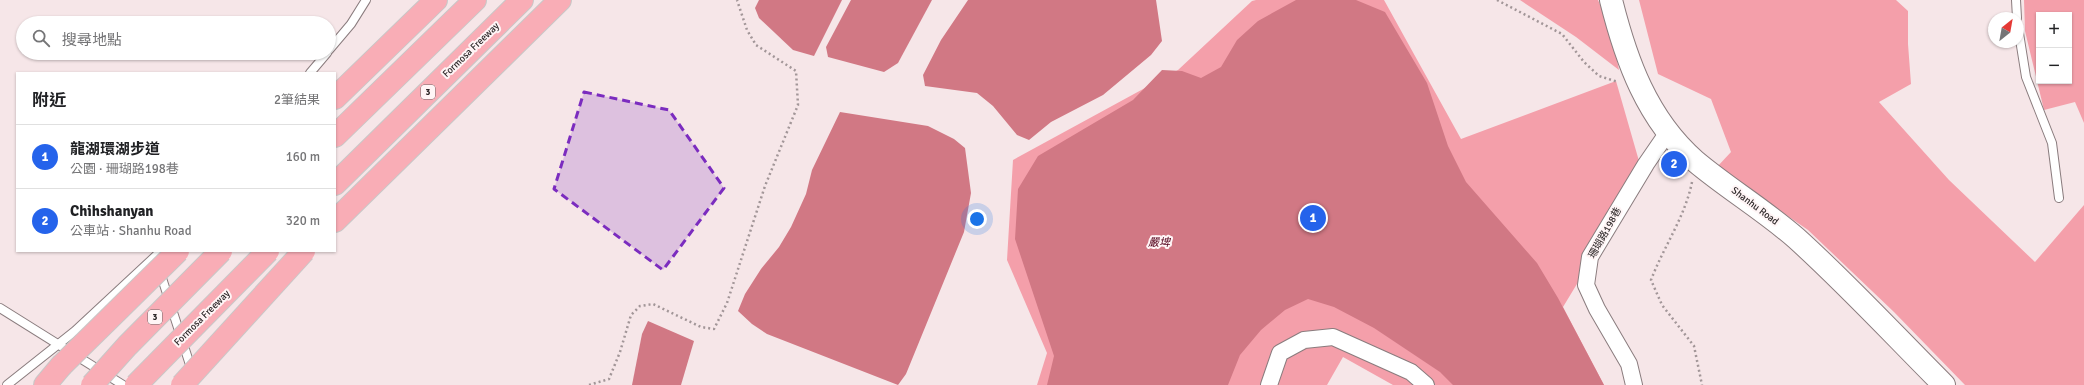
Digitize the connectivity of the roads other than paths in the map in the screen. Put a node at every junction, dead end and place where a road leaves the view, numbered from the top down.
1 (366, 0) edge
2 (436, 0) edge
3 (475, 0) edge
4 (522, 0) edge
5 (560, 0) edge
6 (1611, 0) edge
7 (2016, 0) edge
8 (2016, 12) edge
9 (336, 42) edge
10 (2021, 48) edge
11 (321, 60) edge
12 (311, 72) edge
13 (336, 97) edge
14 (1668, 132) junction
15 (336, 135) edge
16 (336, 183) edge
17 (2058, 198) dead end
18 (336, 220) edge
19 (160, 252) edge
20 (177, 252) edge
21 (220, 252) edge
22 (267, 252) edge
23 (303, 252) edge
24 (156, 258) junction
25 (0, 308) edge
26 (57, 344) junction
27 (8, 385) edge
28 (45, 385) edge
29 (92, 385) edge
30 (124, 385) edge
31 (136, 385) edge
32 (182, 385) edge
33 (197, 385) edge
34 (1269, 385) edge
35 (1426, 385) edge
36 (1634, 385) edge
37 (1944, 385) edge

1 - 9 lane
2 - 13 highway
3 - 15 highway
4 - 16 highway, Formosa Freeway / 3
5 - 18 highway
6 - 14 street, Shanhu Road
7 - 8 lane
10 - 17 lane
11 - 12 lane
14 - 36 street, 珊瑚路198巷
14 - 37 street, Shanhu Road
19 - 24 lane
20 - 28 highway, bridge
21 - 29 highway, 3, bridge
22 - 31 highway, Formosa Freeway, bridge
23 - 32 highway, bridge
24 - 26 lane
24 - 33 lane
25 - 26 lane
26 - 27 lane
26 - 30 lane
34 - 35 street

